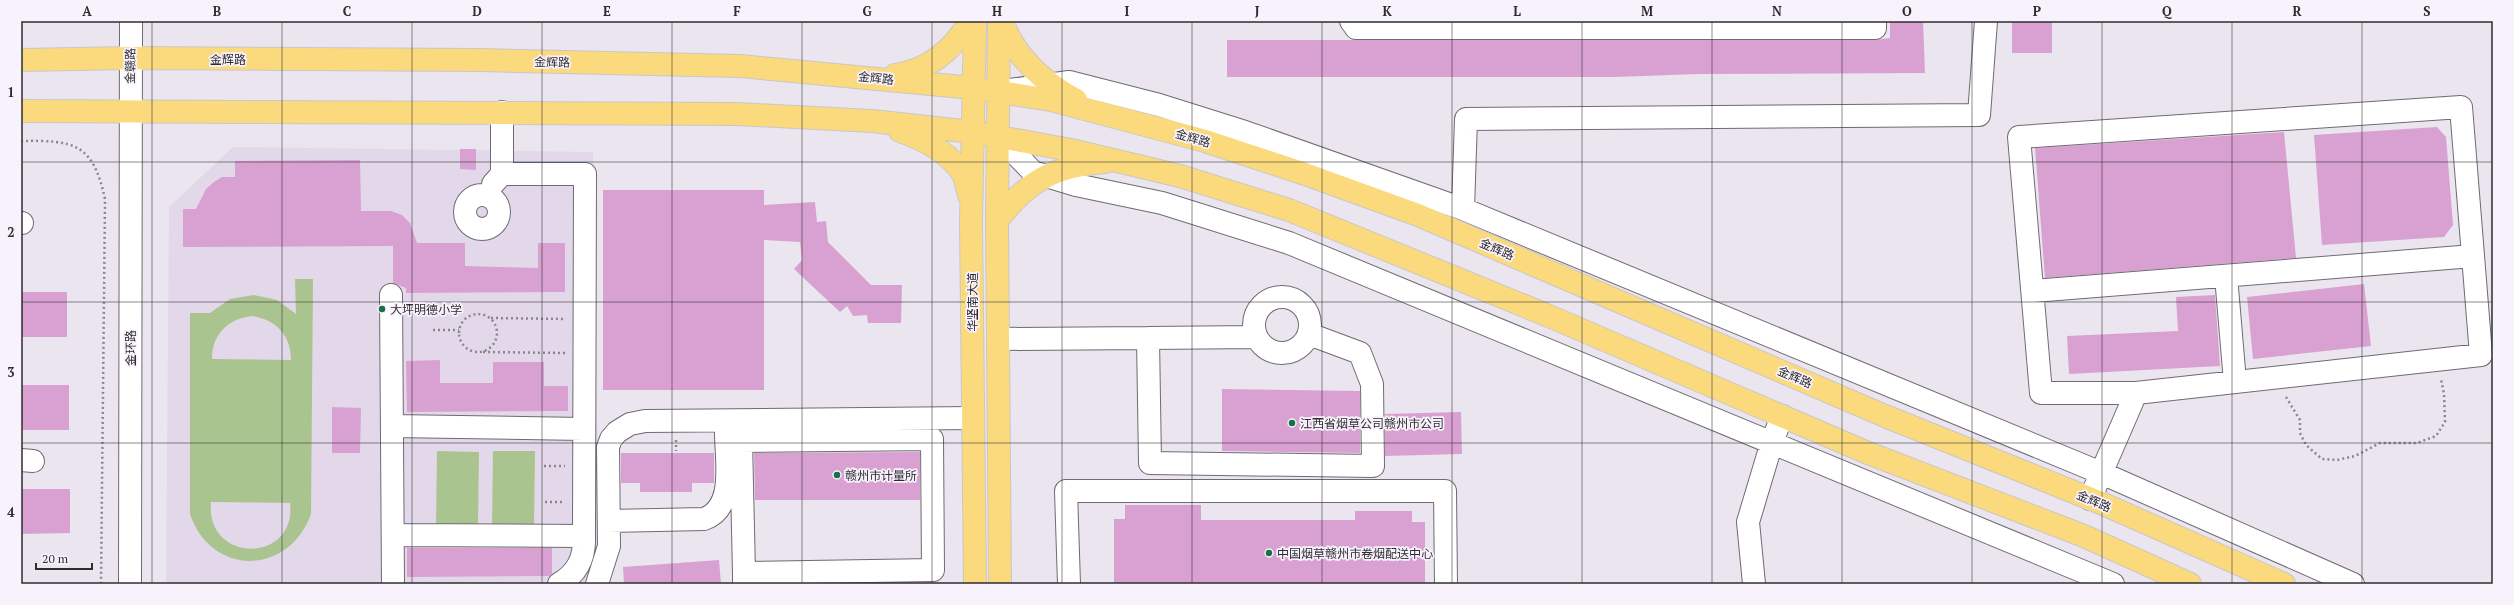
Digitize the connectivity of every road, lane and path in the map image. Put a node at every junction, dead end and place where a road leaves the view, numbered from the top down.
1 (130, 21) edge
2 (970, 21) edge
3 (975, 21) edge
4 (1001, 21) edge
5 (1351, 21) edge
6 (1875, 21) edge
7 (1986, 21) edge
8 (131, 58) junction
9 (21, 60) edge
10 (877, 78) junction
11 (1048, 83) junction
12 (973, 88) junction
13 (999, 92) junction
14 (21, 111) edge
15 (129, 111) junction
16 (502, 112) junction
17 (1102, 112) junction
18 (872, 121) junction
19 (972, 132) junction
20 (998, 136) junction
21 (21, 141) edge
22 (1117, 160) junction
23 (502, 174) junction
24 (1046, 176) junction
25 (484, 194) dead end
26 (972, 204) junction
27 (1463, 209) junction
28 (997, 221) junction
29 (2473, 256) junction
30 (2226, 276) junction
31 (2033, 291) junction
32 (391, 295) dead end
33 (491, 318) junction
34 (584, 319) junction
35 (433, 330) dead end
36 (459, 330) junction
37 (1309, 334) junction
38 (1256, 337) junction
39 (1148, 338) junction
40 (998, 339) junction
41 (480, 352) junction
42 (584, 353) junction
43 (2458, 358) junction
44 (2292, 376) junction
45 (2235, 382) junction
46 (2136, 393) junction
47 (1782, 416) junction
48 (973, 418) junction
49 (726, 421) junction
50 (392, 426) junction
51 (584, 429) junction
52 (1772, 442) junction
53 (2100, 473) junction
54 (2090, 499) junction
55 (609, 521) junction
56 (393, 535) junction
57 (584, 536) junction
58 (744, 579) edge
59 (101, 584) edge
60 (130, 584) edge
61 (393, 584) edge
62 (559, 584) edge
63 (597, 584) edge
64 (975, 584) edge
65 (1000, 584) edge
66 (1069, 584) edge
67 (1446, 584) edge
68 (1754, 584) edge
69 (2114, 584) edge
70 (2190, 584) edge
71 (2284, 584) edge
72 (2353, 584) edge

1 - 8 street, 金赣路
2 - 10 main road
3 - 12 main road, 华坚南大道
4 - 11 main road
4 - 13 main road, 华坚南大道
5 - 6 street
7 - 27 street
8 - 9 main road, 金辉路
8 - 10 main road, 金辉路
8 - 15 street, 金赣路
10 - 12 main road, 金辉路
11 - 13 street
11 - 17 main road
11 - 27 street
12 - 13 main road, 金辉路
12 - 19 main road, 华坚南大道
13 - 17 main road, 金辉路
13 - 20 main road, 华坚南大道
14 - 15 main road
15 - 16 main road
15 - 60 street, 金环路
16 - 18 main road
16 - 23 street
17 - 54 main road, 金辉路
18 - 19 main road
18 - 26 main road
19 - 20 main road
19 - 26 main road, 华坚南大道
20 - 22 main road
20 - 24 street
20 - 28 main road, 华坚南大道
21 - 59 path
22 - 24 main road
22 - 47 main road
23 - 25 street
23 - 34 street
24 - 28 main road
24 - 52 street
26 - 48 main road, 华坚南大道
27 - 53 street
28 - 40 main road, 华坚南大道
29 - 30 street
29 - 31 street
29 - 43 street
30 - 31 street
30 - 45 street
31 - 46 street
32 - 50 street
33 - 34 path
33 - 36 path
33 - 41 path
34 - 42 street
35 - 36 path
36 - 41 path
37 - 38 street
37 - 38 street
37 - 39 street
38 - 39 street
39 - 40 street
40 - 65 main road, 华坚南大道
41 - 42 path
42 - 51 street
43 - 44 street
43 - 44 path
44 - 45 street
45 - 46 street
46 - 53 street
47 - 52 street
47 - 70 main road
48 - 49 street
48 - 64 main road, 华坚南大道
49 - 55 street
49 - 55 street
50 - 51 street
50 - 56 street
51 - 57 street
52 - 68 street
52 - 69 street
53 - 54 street
53 - 72 street
54 - 71 main road, 金辉路
55 - 63 street
56 - 57 street
56 - 61 street
57 - 62 street
58 - 58 street
66 - 67 street

